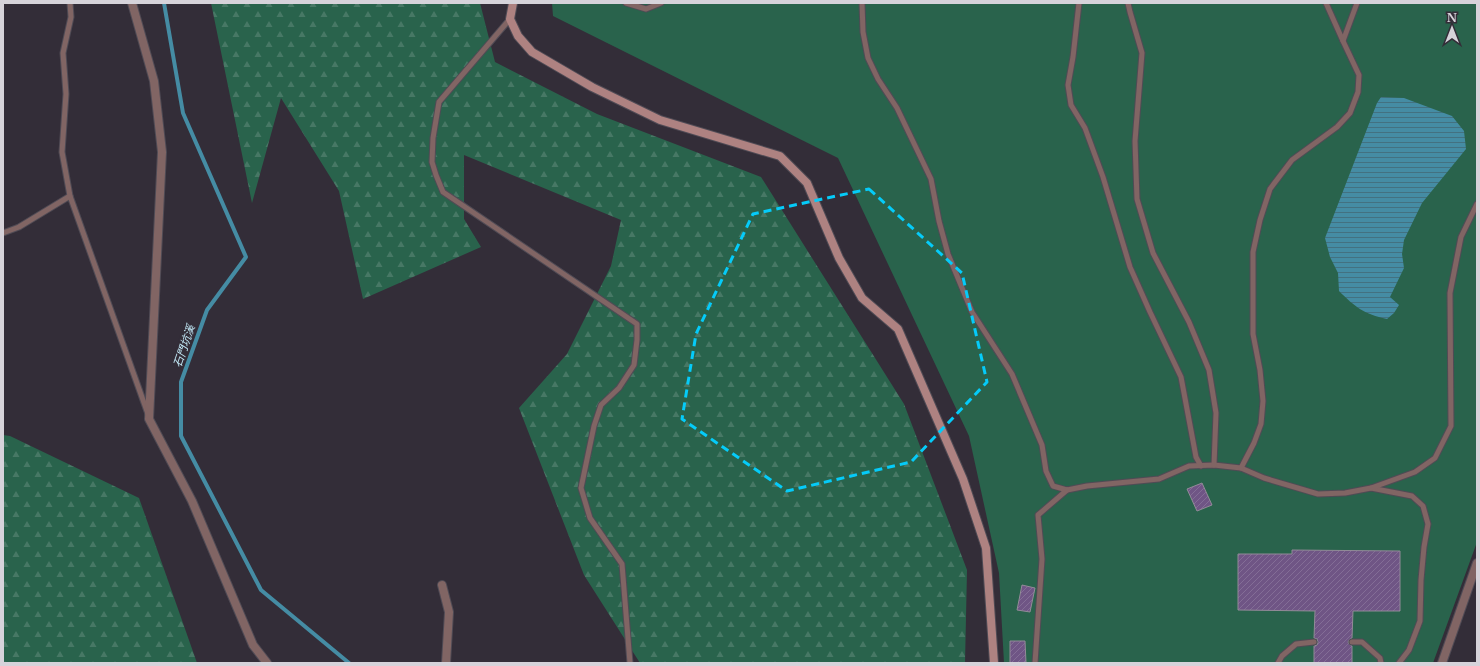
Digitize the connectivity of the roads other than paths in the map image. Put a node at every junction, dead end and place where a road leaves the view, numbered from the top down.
1 (70, 3) edge
2 (132, 3) edge
3 (513, 3) edge
4 (626, 3) edge
5 (661, 3) edge
6 (862, 3) edge
7 (1079, 3) edge
8 (1128, 3) edge
9 (1326, 3) edge
10 (1357, 3) edge
11 (510, 19) junction
12 (1343, 41) junction
13 (70, 196) junction
14 (1477, 204) edge
15 (3, 233) edge
16 (149, 419) junction
17 (1214, 465) junction
18 (1201, 466) junction
19 (1241, 468) junction
20 (1370, 488) junction
21 (1067, 490) junction
22 (1477, 563) edge
23 (442, 585) dead end
24 (1314, 642) dead end
25 (1352, 642) dead end
26 (267, 663) edge
27 (446, 663) edge
28 (630, 663) edge
29 (994, 663) edge
30 (1035, 663) edge
31 (1278, 663) edge
32 (1380, 663) edge
33 (1399, 663) edge
34 (1442, 663) edge

1 - 13 lane
2 - 16 street
3 - 11 street
4 - 5 lane
6 - 21 lane
7 - 18 lane
8 - 17 lane
9 - 12 lane
10 - 12 lane
11 - 28 lane
11 - 29 street
12 - 19 lane
13 - 15 lane
13 - 16 lane
14 - 20 lane
16 - 26 street
17 - 18 lane
17 - 19 lane
18 - 21 lane
19 - 20 lane
20 - 33 lane
21 - 30 lane
22 - 34 street
23 - 27 street
24 - 31 lane
25 - 32 lane

